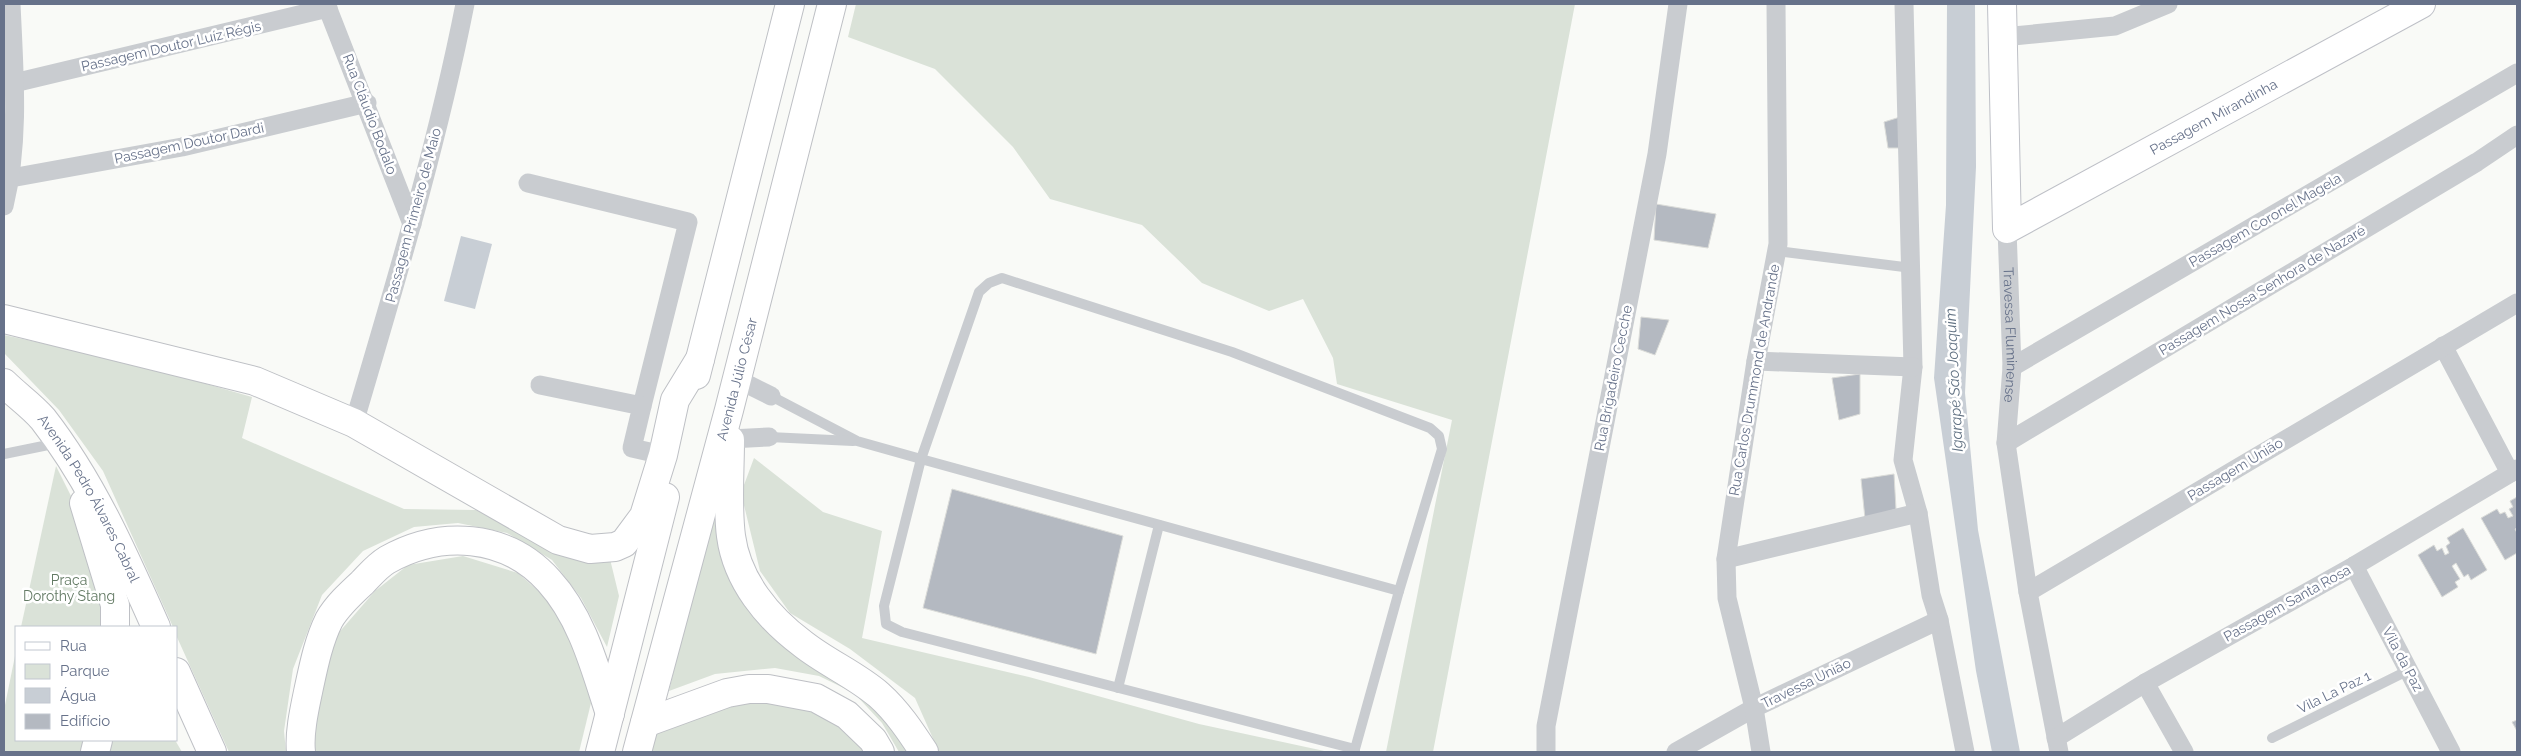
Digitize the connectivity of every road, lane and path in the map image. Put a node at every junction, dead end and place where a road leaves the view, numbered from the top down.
1 (11, 4) edge
2 (465, 4) edge
3 (832, 4) edge
4 (1678, 4) edge
5 (1776, 4) edge
6 (1904, 4) edge
7 (2002, 4) edge
8 (2168, 4) edge
9 (2420, 4) edge
10 (786, 5) edge
11 (327, 6) edge
12 (2003, 37) junction
13 (2517, 73) edge
14 (14, 83) junction
15 (366, 103) junction
16 (2517, 135) edge
17 (11, 178) junction
18 (528, 183) dead end
19 (4, 206) edge
20 (412, 224) junction
21 (2007, 230) junction
22 (1777, 251) junction
23 (1912, 268) junction
24 (2517, 302) edge
25 (4, 320) edge
26 (2443, 346) junction
27 (700, 359) junction
28 (1756, 361) junction
29 (1912, 367) junction
30 (2012, 367) junction
31 (737, 379) junction
32 (4, 383) edge
33 (540, 385) dead end
34 (771, 396) joint
35 (642, 406) junction
36 (729, 410) junction
37 (354, 423) junction
38 (769, 437) joint
39 (730, 438) junction
40 (857, 441) junction
41 (59, 443) junction
42 (2006, 443) junction
43 (4, 454) edge
44 (663, 454) junction
45 (921, 459) junction
46 (75, 465) junction
47 (2514, 471) edge
48 (1918, 513) junction
49 (1158, 525) junction
50 (1726, 559) junction
51 (2354, 566) junction
52 (1399, 591) junction
53 (2028, 592) junction
54 (1939, 620) junction
55 (115, 626) edge
56 (156, 626) edge
57 (2409, 670) junction
58 (178, 676) edge
59 (2145, 683) junction
60 (1118, 688) junction
61 (1754, 708) junction
62 (610, 714) junction
63 (645, 723) junction
64 (2272, 738) dead end
65 (2058, 745) edge
66 (1355, 751) edge
67 (212, 752) edge
68 (301, 752) edge
69 (600, 752) edge
70 (637, 752) edge
71 (880, 752) edge
72 (924, 752) edge
73 (1546, 752) edge
74 (1676, 752) edge
75 (1761, 752) edge
76 (1965, 752) edge
77 (2184, 752) edge
78 (2451, 752) edge

1 - 14 street
2 - 20 street, Passagem Primeiro de Maio
3 - 31 main road, Avenida Júlio César
4 - 73 street, Rua Brigadeiro Cecche
5 - 22 street, Rua Carlos Drummond de Andrande
6 - 23 street
7 - 12 main road, Travessa Fluminense
8 - 12 street
9 - 21 main road, Passagem Mirandinha
10 - 27 main road
11 - 14 street, Passagem Doutor Luíz Régis
11 - 15 street, Rua Cláudio Bodalo
12 - 21 main road, Travessa Fluminense
13 - 30 street, Passagem Coronel Magela
14 - 17 street
15 - 17 street, Passagem Doutor Dardi
15 - 20 street, Rua Cláudio Bodalo
16 - 42 street, Passagem Nossa Senhora de Nazaré
17 - 19 street
18 - 35 street
20 - 37 street, Passagem Primeiro de Maio
21 - 30 street, Travessa Fluminense
22 - 23 lane
22 - 28 street, Rua Carlos Drummond de Andrande
23 - 29 street
24 - 26 street, Passagem União
25 - 37 main road
26 - 47 street
26 - 53 street, Passagem União
27 - 44 main road
27 - 62 main road
28 - 29 street
28 - 50 street, Rua Carlos Drummond de Andrande
29 - 48 street
30 - 42 street, Travessa Fluminense
31 - 34 street
31 - 36 main road, Avenida Júlio César
32 - 41 main road, Avenida Pedro Álvares Cabral
33 - 35 street
34 - 40 lane
35 - 44 street
36 - 39 main road
36 - 63 main road, Avenida Júlio César
37 - 44 main road
38 - 39 street
38 - 40 lane
39 - 72 main road
40 - 45 lane
41 - 43 lane
41 - 46 main road, Avenida Pedro Álvares Cabral
42 - 53 street, Travessa Fluminense
45 - 49 lane
45 - 52 lane
45 - 60 lane
46 - 55 main road
46 - 56 main road, Avenida Pedro Álvares Cabral
47 - 51 street, Passagem Santa Rosa
48 - 50 street
48 - 54 street
49 - 52 lane
49 - 60 lane
50 - 61 street, Rua Carlos Drummond de Andrande
51 - 57 street, Vila da Paz
51 - 59 street, Passagem Santa Rosa
52 - 66 lane
53 - 65 street, Travessa Fluminense
54 - 61 street, Travessa União
54 - 76 street
57 - 64 lane, Vila La Paz 1
57 - 78 street, Vila da Paz
58 - 67 main road
59 - 65 street, Passagem Santa Rosa
59 - 77 street
60 - 66 lane
61 - 74 street, Travessa União
61 - 75 street, Rua Carlos Drummond de Andrande
62 - 68 main road
62 - 69 main road
63 - 70 main road, Avenida Júlio César
63 - 71 main road

